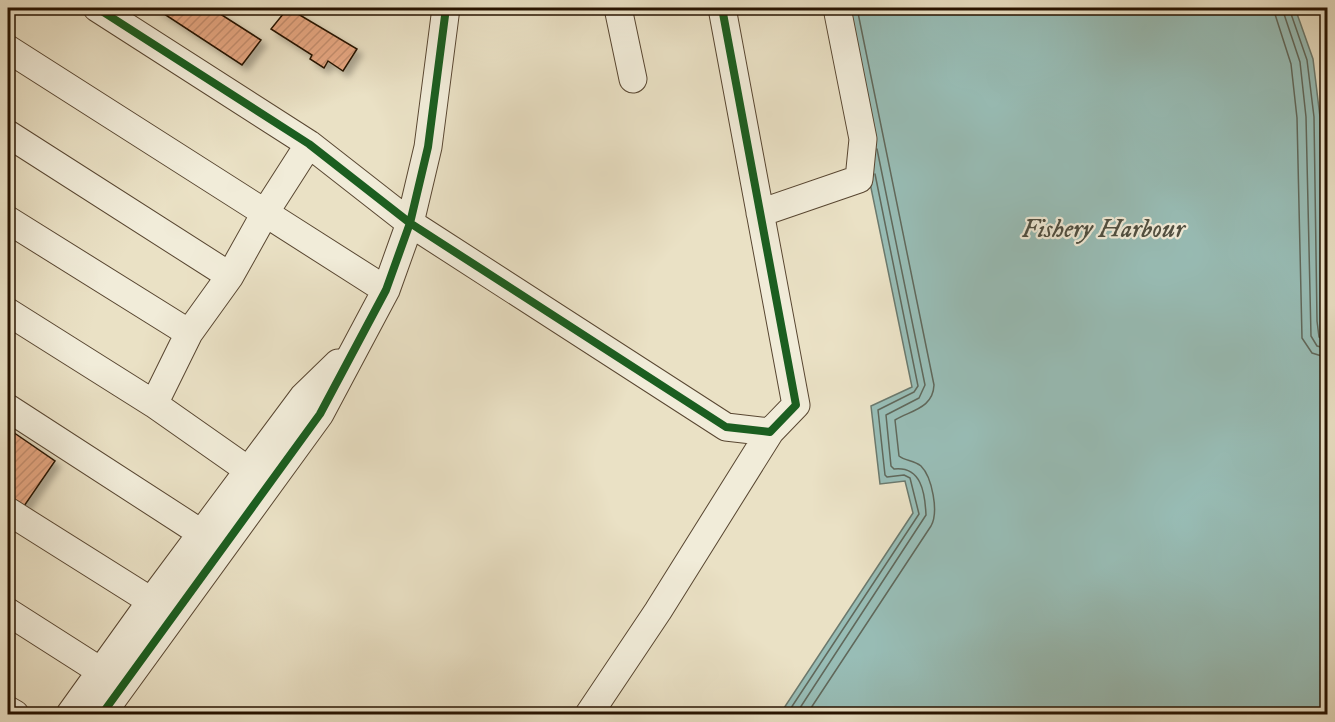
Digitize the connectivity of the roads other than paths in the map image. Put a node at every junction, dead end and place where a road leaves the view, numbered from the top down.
1 (97, 8) edge
2 (446, 8) edge
3 (618, 8) edge
4 (722, 8) edge
5 (837, 8) edge
6 (8, 49) edge
7 (633, 79) dead end
8 (8, 134) edge
9 (309, 144) junction
10 (266, 212) junction
11 (760, 213) junction
12 (8, 220) edge
13 (410, 223) junction
14 (230, 276) junction
15 (386, 290) junction
16 (11, 322) edge
17 (189, 333) junction
18 (353, 350) junction
19 (154, 404) junction
20 (8, 408) edge
21 (770, 432) junction
22 (249, 470) junction
23 (8, 511) edge
24 (201, 534) junction
25 (151, 601) junction
26 (8, 612) edge
27 (102, 672) junction
28 (8, 710) edge
29 (15, 714) edge
30 (70, 714) edge
31 (102, 714) edge
32 (589, 714) edge

1 - 9 street
2 - 13 street
3 - 7 street
4 - 11 street
5 - 11 street
6 - 10 street
8 - 14 street
9 - 10 street
9 - 13 street
10 - 14 street
10 - 15 street
11 - 21 street
12 - 17 street
13 - 15 street
13 - 21 street
14 - 17 street
15 - 18 street
16 - 19 street
17 - 19 street
18 - 22 street
18 - 31 street
19 - 22 street
20 - 24 street
21 - 32 street
22 - 24 street
23 - 25 street
24 - 25 street
25 - 27 street
26 - 27 street
27 - 30 street
28 - 29 street

